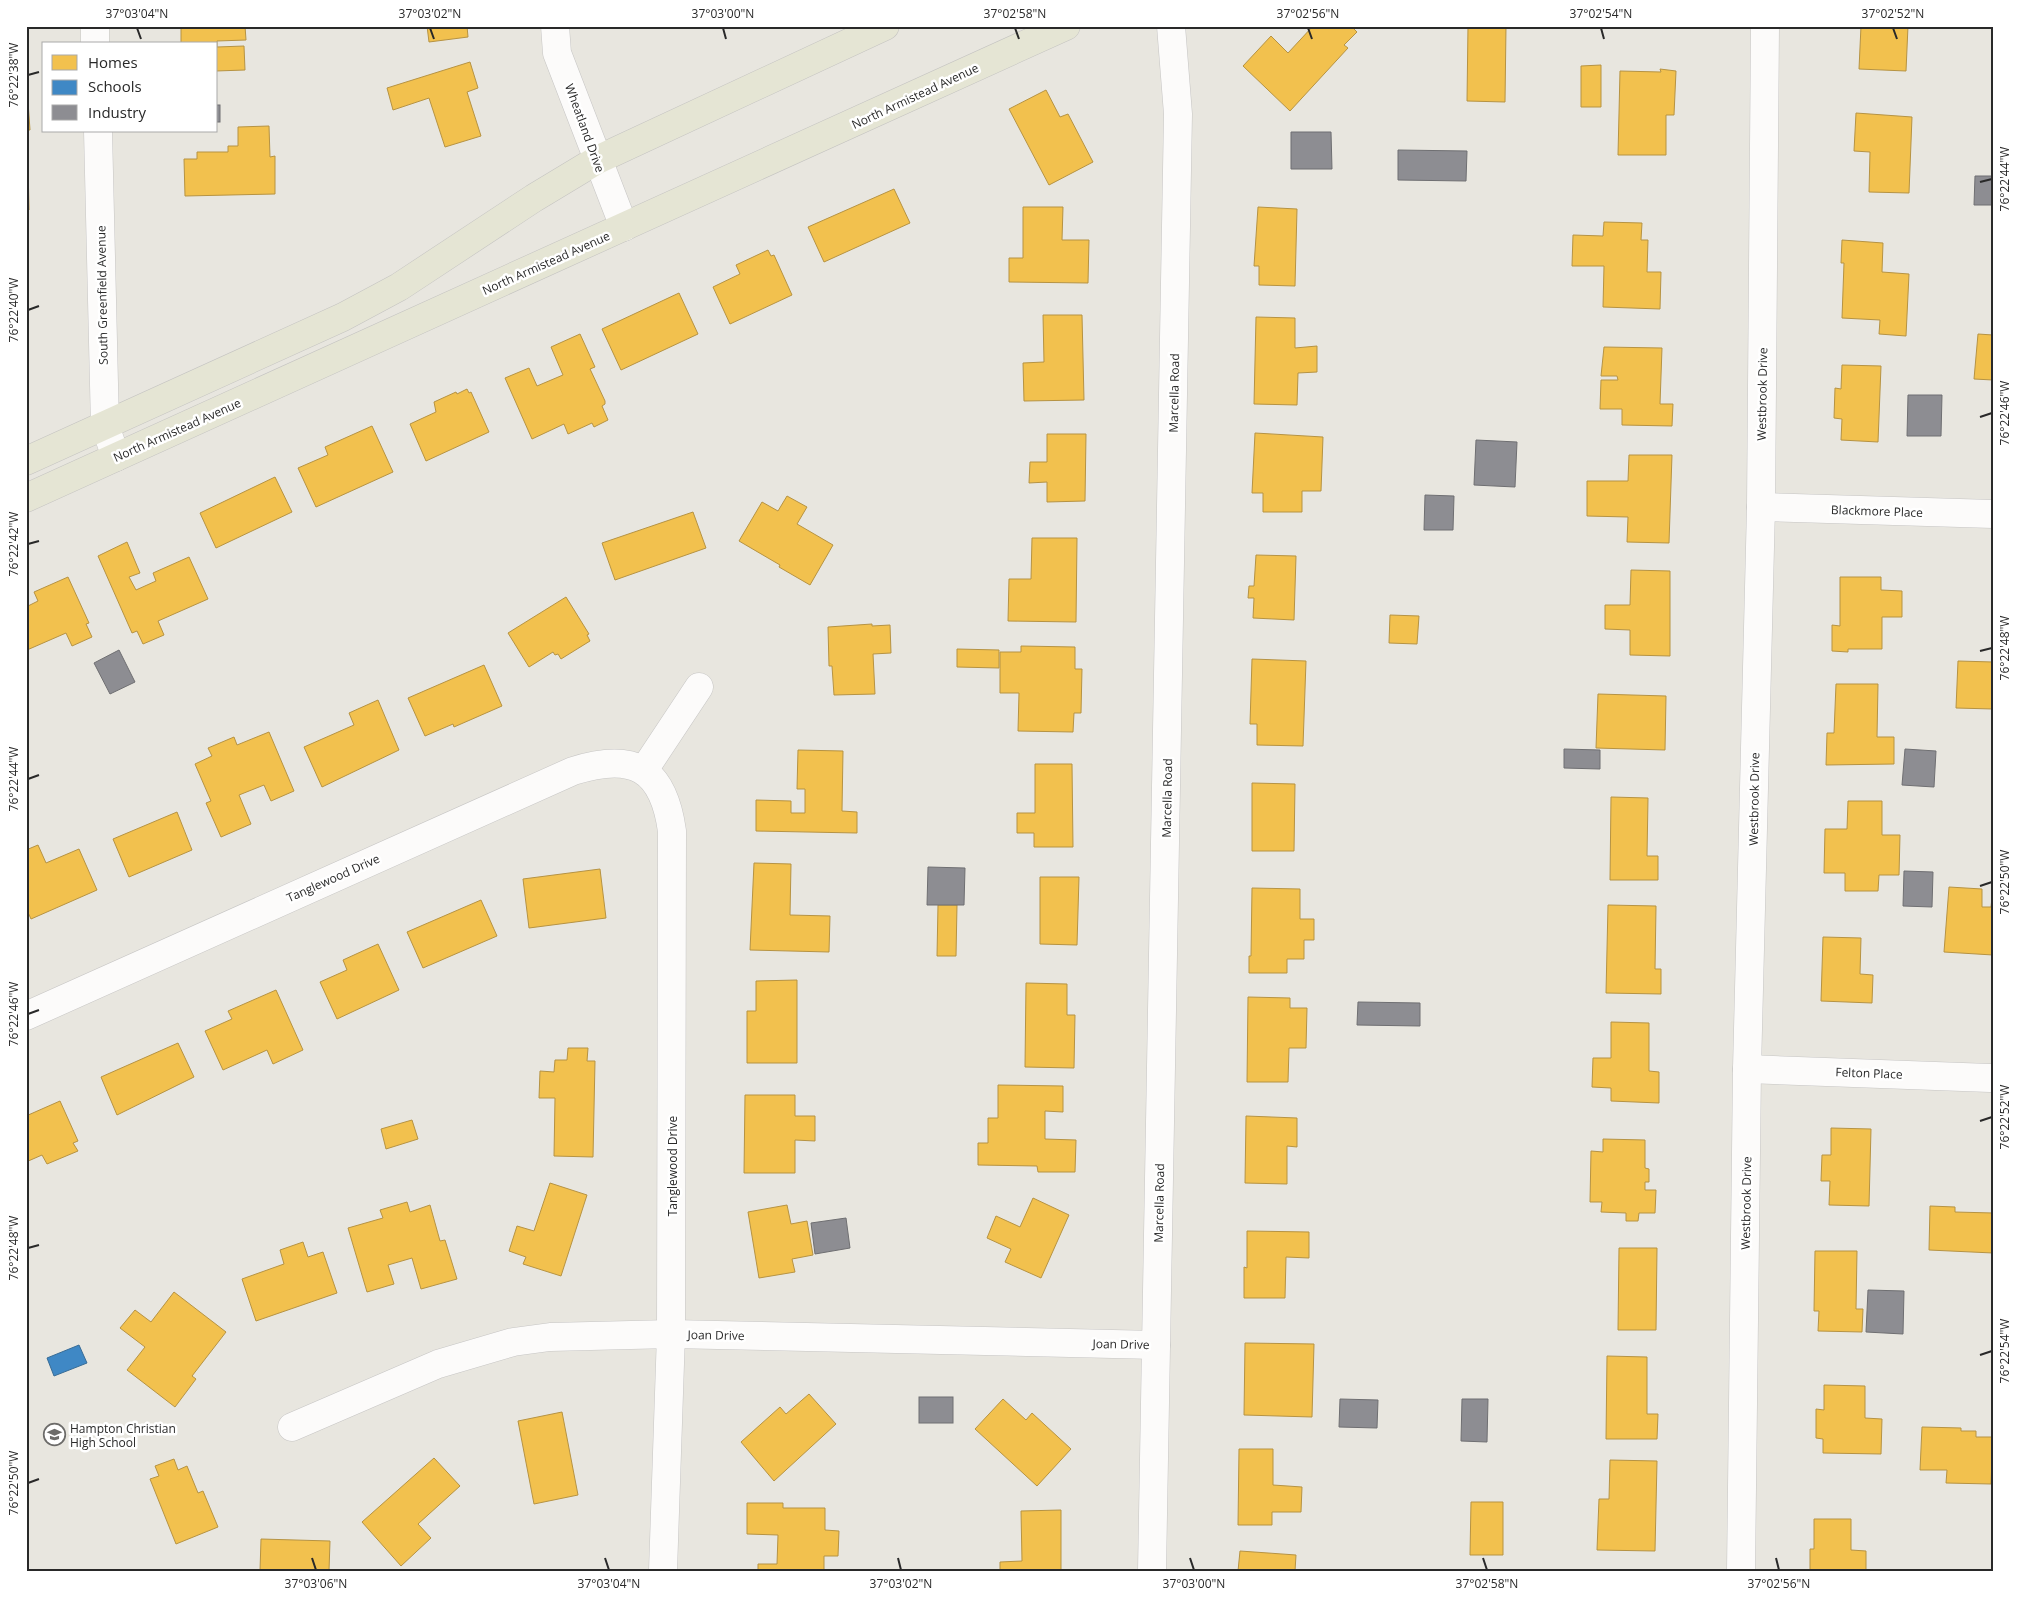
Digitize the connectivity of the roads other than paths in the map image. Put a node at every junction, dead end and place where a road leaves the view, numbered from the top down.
1 (95, 26) edge
2 (555, 26) edge
3 (885, 26) edge
4 (1066, 26) edge
5 (1171, 26) edge
6 (1766, 26) edge
7 (96, 42) edge
8 (98, 132) edge
9 (597, 160) junction
10 (624, 227) junction
11 (105, 426) junction
12 (116, 457) junction
13 (26, 461) edge
14 (26, 498) edge
15 (1761, 507) junction
16 (1993, 514) edge
17 (699, 687) dead end
18 (644, 770) junction
19 (26, 1016) edge
20 (1747, 1069) junction
21 (1990, 1078) dead end
22 (671, 1334) junction
23 (1156, 1345) junction
24 (292, 1427) dead end
25 (663, 1571) edge
26 (1152, 1571) edge
27 (1741, 1571) edge

1 - 7 street
2 - 9 street, Wheatland Drive
3 - 9 main road
4 - 10 main road, North Armistead Avenue
5 - 23 street, Marcella Road
6 - 15 street, Westbrook Drive
8 - 11 street, South Greenfield Avenue
9 - 10 street, Wheatland Drive
9 - 11 main road
10 - 12 main road, North Armistead Avenue
11 - 12 street, South Greenfield Avenue
11 - 13 main road
12 - 14 main road, North Armistead Avenue
15 - 16 street, Blackmore Place
15 - 20 street, Westbrook Drive
17 - 18 street
18 - 19 street, Tanglewood Drive
18 - 22 street, Tanglewood Drive
20 - 21 street, Felton Place
20 - 27 street, Westbrook Drive
22 - 23 street, Joan Drive
22 - 24 street, Joan Drive
22 - 25 street, Tanglewood Drive
23 - 26 street, Marcella Road

